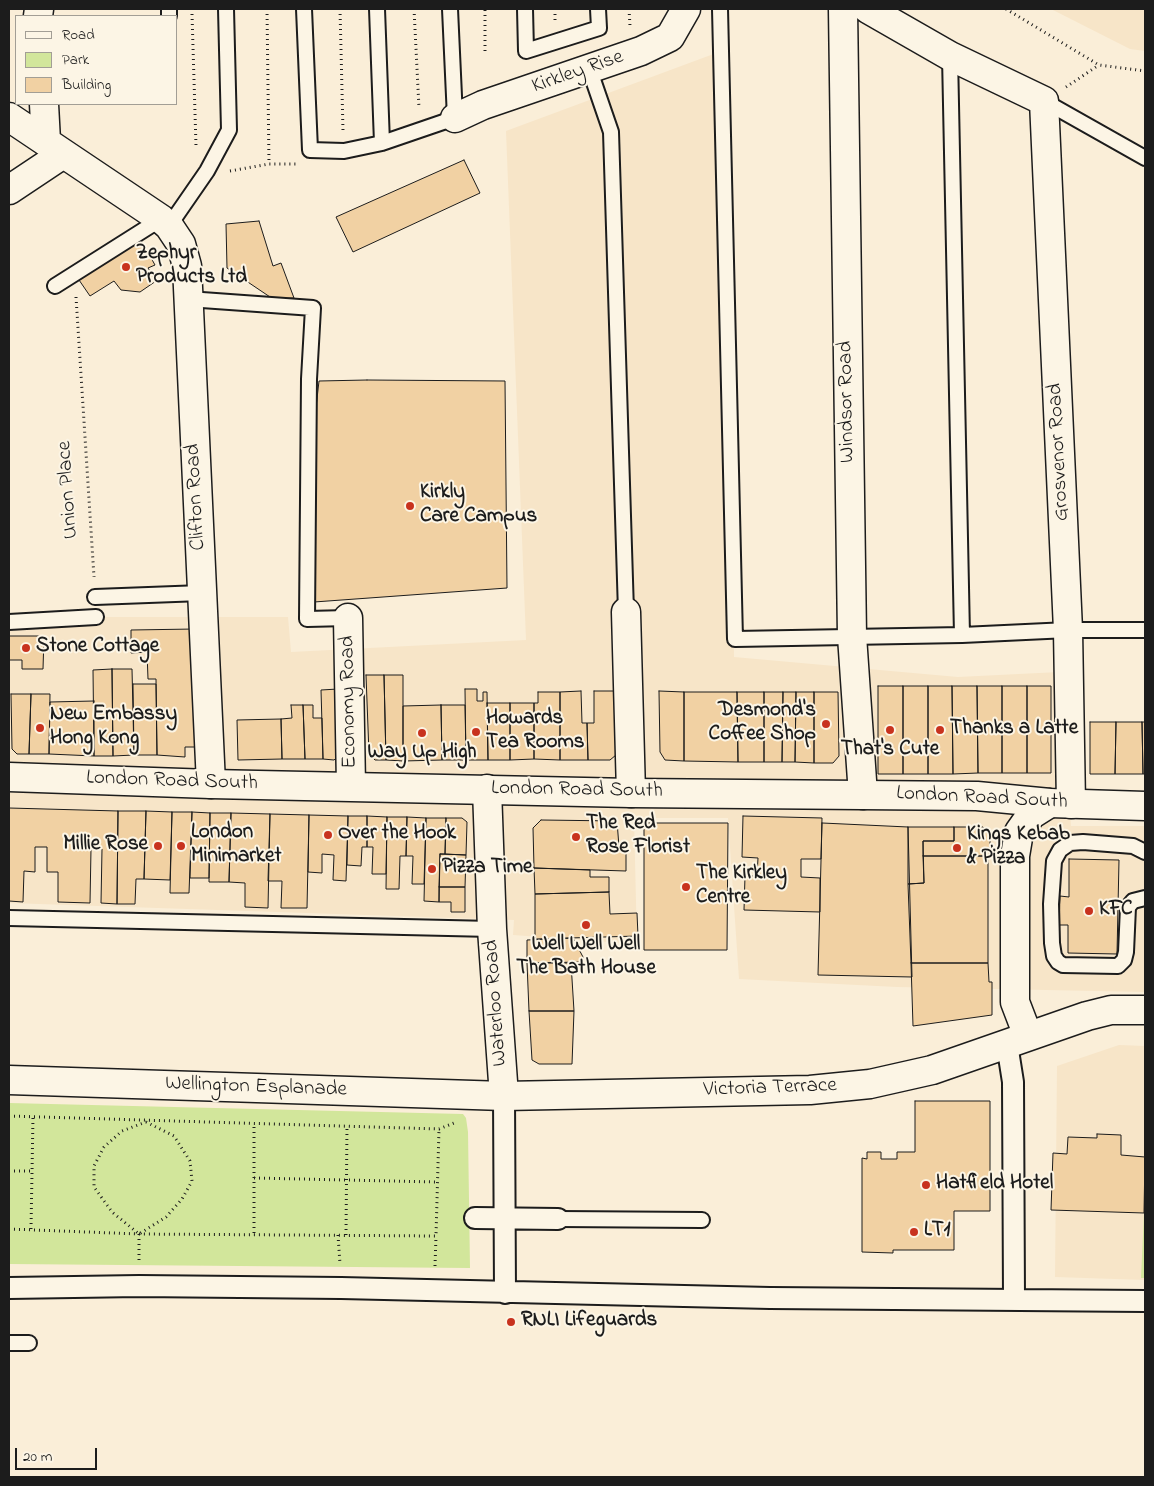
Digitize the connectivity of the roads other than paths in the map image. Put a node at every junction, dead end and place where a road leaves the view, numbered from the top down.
1 (226, 9) edge
2 (304, 9) edge
3 (377, 9) edge
4 (450, 9) edge
5 (525, 9) edge
6 (598, 9) edge
7 (686, 9) edge
8 (720, 9) edge
9 (843, 9) edge
10 (868, 9) edge
11 (950, 56) junction
12 (589, 68) junction
13 (1044, 101) junction
14 (44, 105) edge
15 (9, 118) edge
16 (455, 118) junction
17 (382, 143) junction
18 (54, 147) junction
19 (1145, 158) edge
20 (9, 190) edge
21 (165, 222) junction
22 (55, 286) dead end
23 (188, 299) junction
24 (202, 593) junction
25 (95, 597) road end
26 (626, 612) joint
27 (96, 616) dead end
28 (348, 618) joint
29 (9, 622) edge
30 (1068, 630) junction
31 (1145, 630) edge
32 (962, 635) junction
33 (852, 636) junction
34 (9, 777) edge
35 (211, 784) junction
36 (351, 786) junction
37 (488, 789) junction
38 (631, 792) junction
39 (864, 795) junction
40 (1061, 803) junction
41 (1145, 806) edge
42 (1145, 852) edge
43 (1145, 898) edge
44 (9, 918) edge
45 (492, 929) junction
46 (1145, 1010) edge
47 (1017, 1040) junction
48 (9, 1080) edge
49 (504, 1096) junction
50 (475, 1218) dead end
51 (507, 1218) junction
52 (558, 1219) joint
53 (702, 1220) dead end
54 (9, 1288) edge
55 (506, 1293) junction
56 (1014, 1299) junction
57 (1145, 1302) edge
58 (9, 1343) edge
59 (29, 1343) dead end

1 - 21 lane
2 - 17 lane
3 - 17 lane
4 - 16 lane
5 - 6 lane
7 - 12 street, Kirkley Rise
8 - 33 lane
9 - 33 street, Windsor Road
10 - 11 street
11 - 13 street
11 - 32 lane
12 - 16 street, Kirkley Rise
12 - 26 lane
13 - 19 lane
13 - 30 street, Grosvenor Road
14 - 18 street
15 - 18 street
16 - 17 lane
18 - 20 street
18 - 21 street
21 - 22 lane
21 - 23 street, Clifton Road
23 - 24 street, Clifton Road
23 - 28 lane
24 - 25 lane
24 - 35 street, Clifton Road
26 - 38 street
27 - 29 lane
28 - 36 street, Economy Road
30 - 31 lane
30 - 32 lane
30 - 40 street, Grosvenor Road
32 - 33 lane
33 - 39 street, Windsor Road
34 - 35 street, London Road South
35 - 36 street, London Road South
36 - 37 street, London Road South
37 - 38 street, London Road South
37 - 45 street, Waterloo Road
38 - 39 street, London Road South
39 - 40 street, London Road South
40 - 41 street, London Road South
40 - 47 street
42 - 43 lane
44 - 45 lane
45 - 49 street, Waterloo Road
46 - 47 street, Victoria Terrace
47 - 49 street, Victoria Terrace
47 - 56 street
48 - 49 street, Wellington Esplanade
49 - 51 street, Waterloo Road
50 - 51 street
51 - 52 street
51 - 55 street, Waterloo Road
52 - 53 lane
54 - 55 street
55 - 56 street
56 - 57 street
58 - 59 lane

